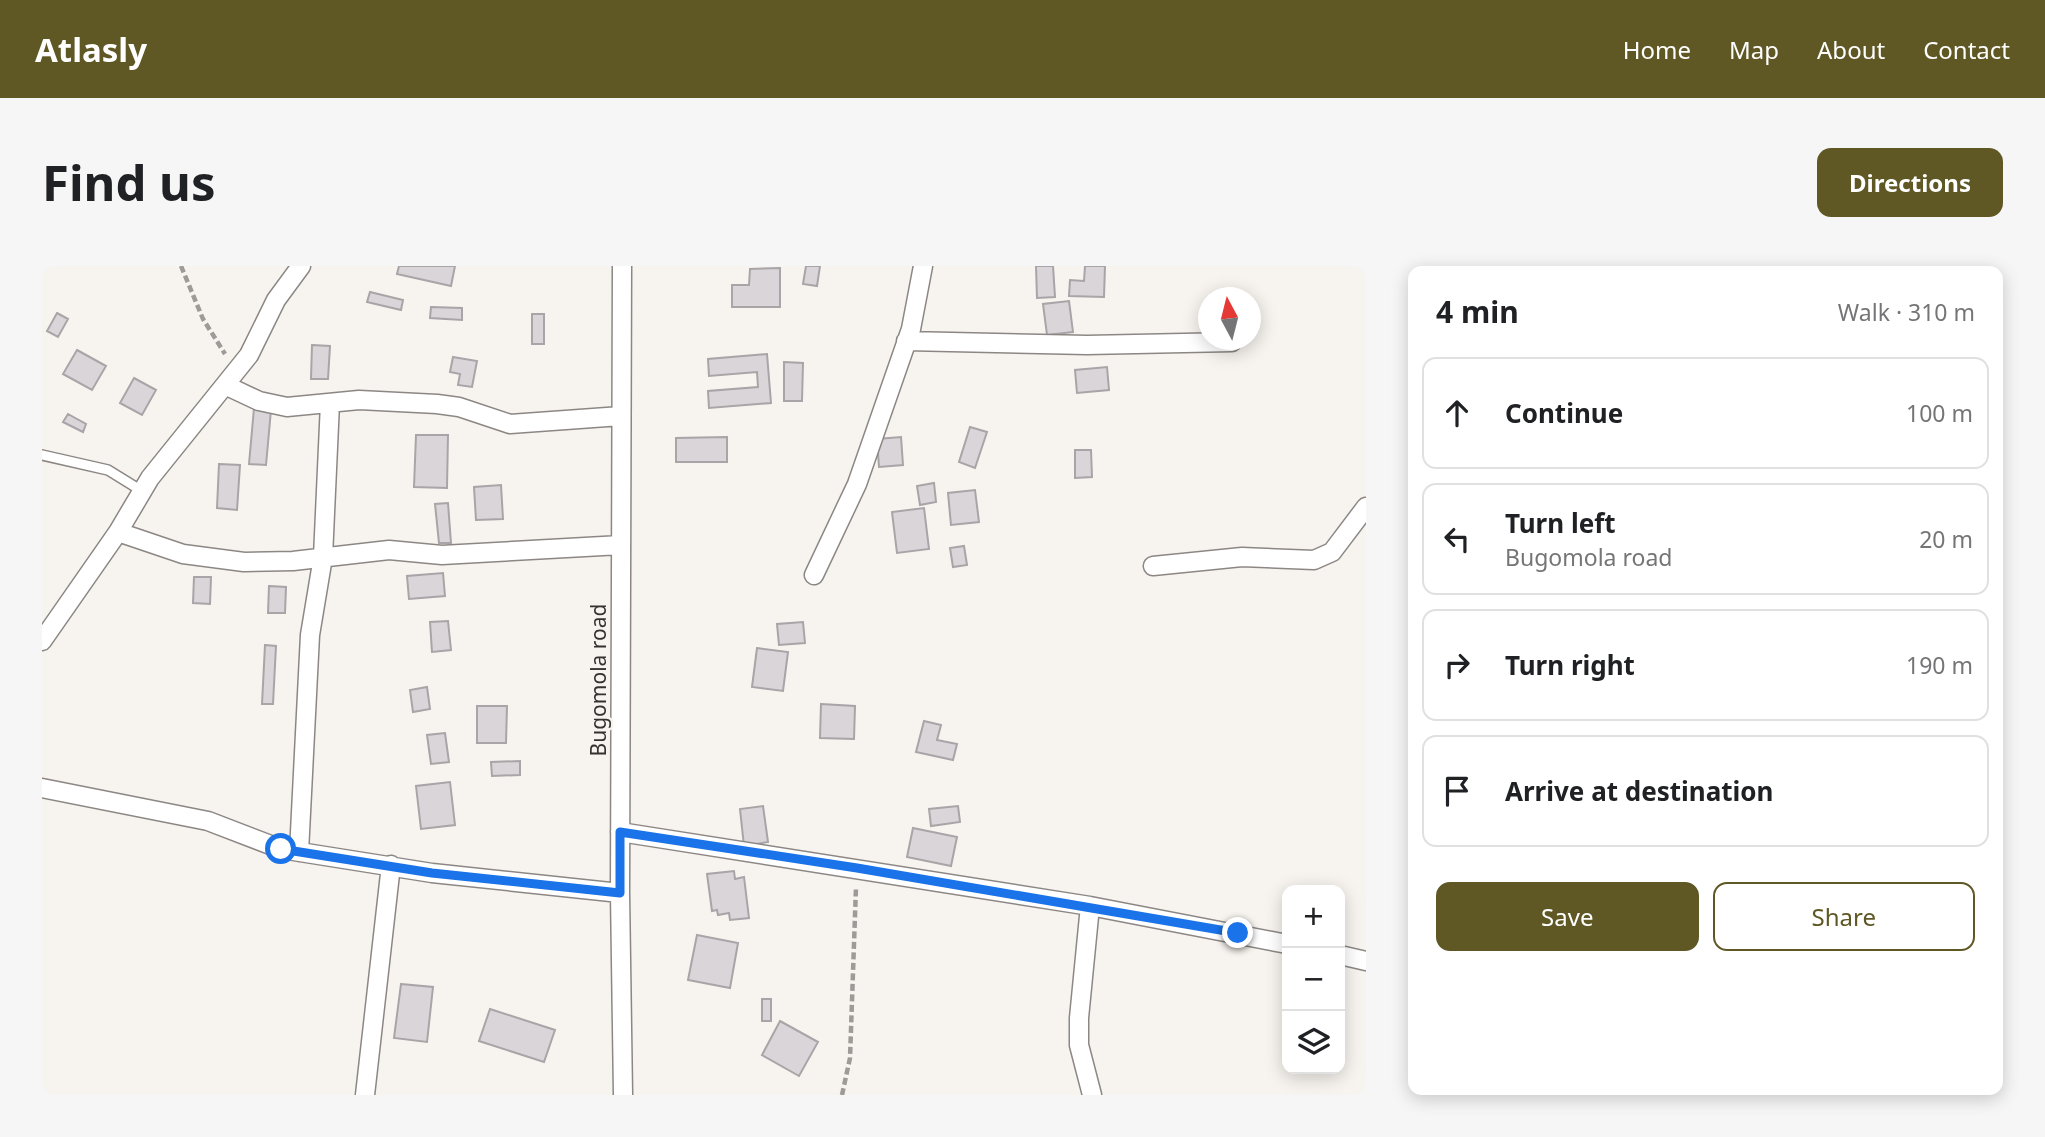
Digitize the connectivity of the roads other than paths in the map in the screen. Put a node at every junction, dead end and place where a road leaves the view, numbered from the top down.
1 (301, 266) edge
2 (622, 266) edge
3 (923, 266) edge
4 (906, 341) junction
5 (1198, 343) edge
6 (232, 379) junction
7 (330, 403) junction
8 (621, 416) junction
9 (42, 455) edge
10 (142, 491) junction
11 (1366, 507) edge
12 (118, 532) junction
13 (621, 545) junction
14 (323, 557) junction
15 (1153, 566) dead end
16 (814, 575) dead end
17 (42, 641) edge
18 (42, 788) edge
19 (620, 832) junction
20 (299, 852) junction
21 (391, 865) junction
22 (620, 893) junction
23 (1090, 906) junction
24 (1282, 943) edge
25 (1345, 956) edge
26 (1366, 961) edge
27 (365, 1095) edge
28 (623, 1095) edge
29 (1092, 1095) edge

1 - 6 street
2 - 8 street, Bugomola road
3 - 4 street
4 - 5 street
4 - 16 street
6 - 7 street
6 - 10 street
7 - 8 street
7 - 14 street
8 - 13 street, Bugomola road
9 - 10 lane
10 - 12 street
11 - 15 street
12 - 14 street
12 - 17 street
13 - 14 street
13 - 19 street, Bugomola road
14 - 20 street
18 - 20 street
19 - 22 street, Bugomola road
19 - 23 street
20 - 21 street
21 - 22 street
21 - 27 street
22 - 28 street, Bugomola road
23 - 24 street
23 - 29 street
25 - 26 street

